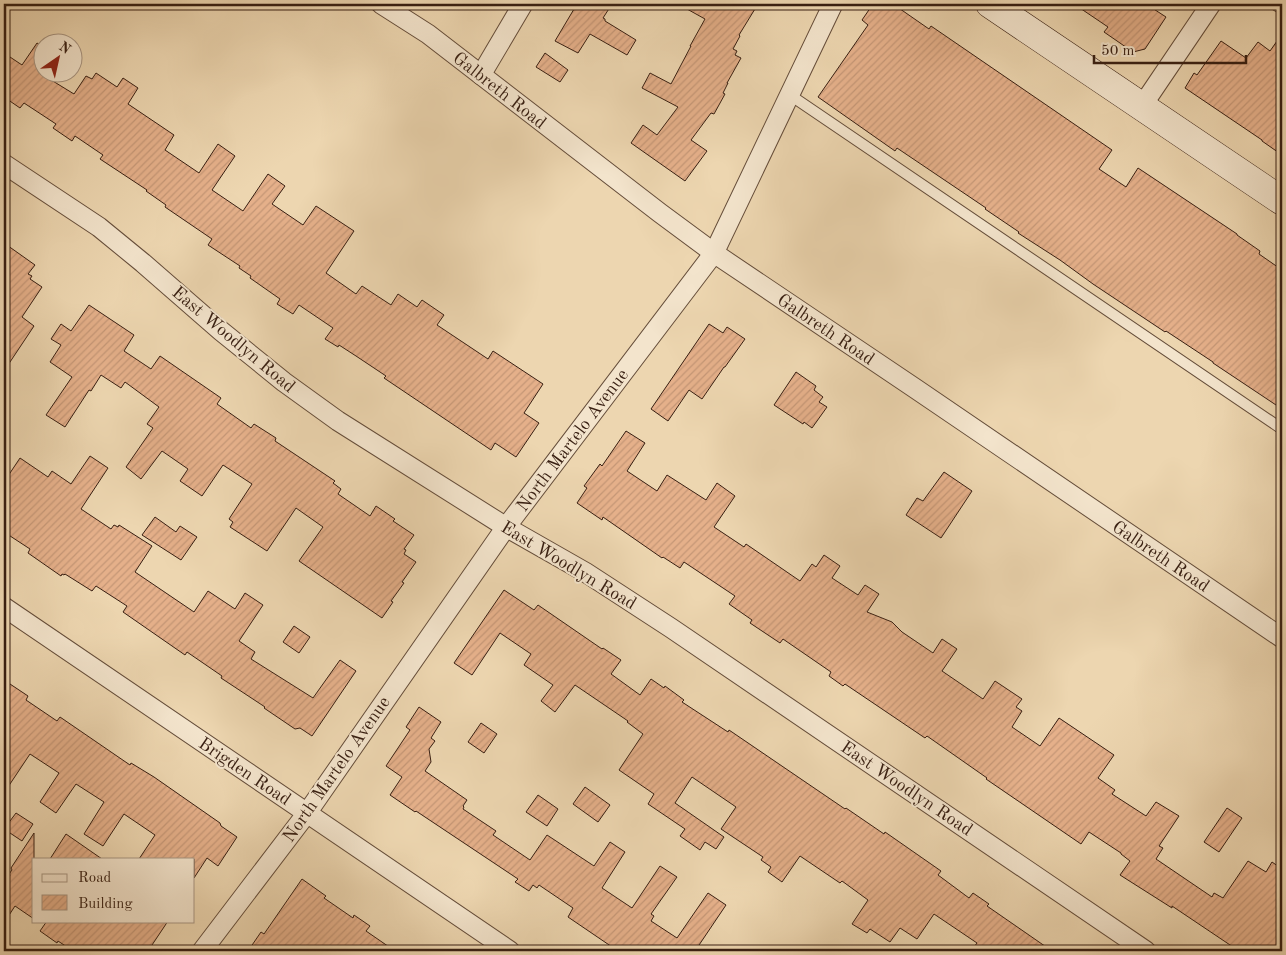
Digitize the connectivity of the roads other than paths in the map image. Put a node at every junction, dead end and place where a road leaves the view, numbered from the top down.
1 (381, 4) edge
2 (523, 4) edge
3 (833, 4) edge
4 (990, 4) edge
5 (1211, 4) edge
6 (1274, 4) edge
7 (1282, 9) edge
8 (481, 75) junction
9 (790, 95) junction
10 (1142, 106) junction
11 (4, 164) edge
12 (1282, 201) edge
13 (714, 253) junction
14 (1282, 429) edge
15 (506, 527) junction
16 (4, 607) edge
17 (1282, 638) edge
18 (307, 813) junction
19 (202, 951) edge
20 (510, 951) edge
21 (1146, 951) edge

1 - 8 street, Galbreth Road
2 - 8 street
3 - 9 street, North Martelo Avenue
4 - 10 main road
5 - 10 street
6 - 7 lane
8 - 13 street, Galbreth Road
9 - 13 street, North Martelo Avenue
9 - 14 lane
10 - 12 main road
11 - 15 street, East Woodlyn Road
13 - 15 street, North Martelo Avenue
13 - 17 street, Galbreth Road
15 - 18 street, North Martelo Avenue
15 - 21 street, East Woodlyn Road
16 - 18 street, Brigden Road
18 - 19 street, North Martelo Avenue
18 - 20 street, Brigden Road

